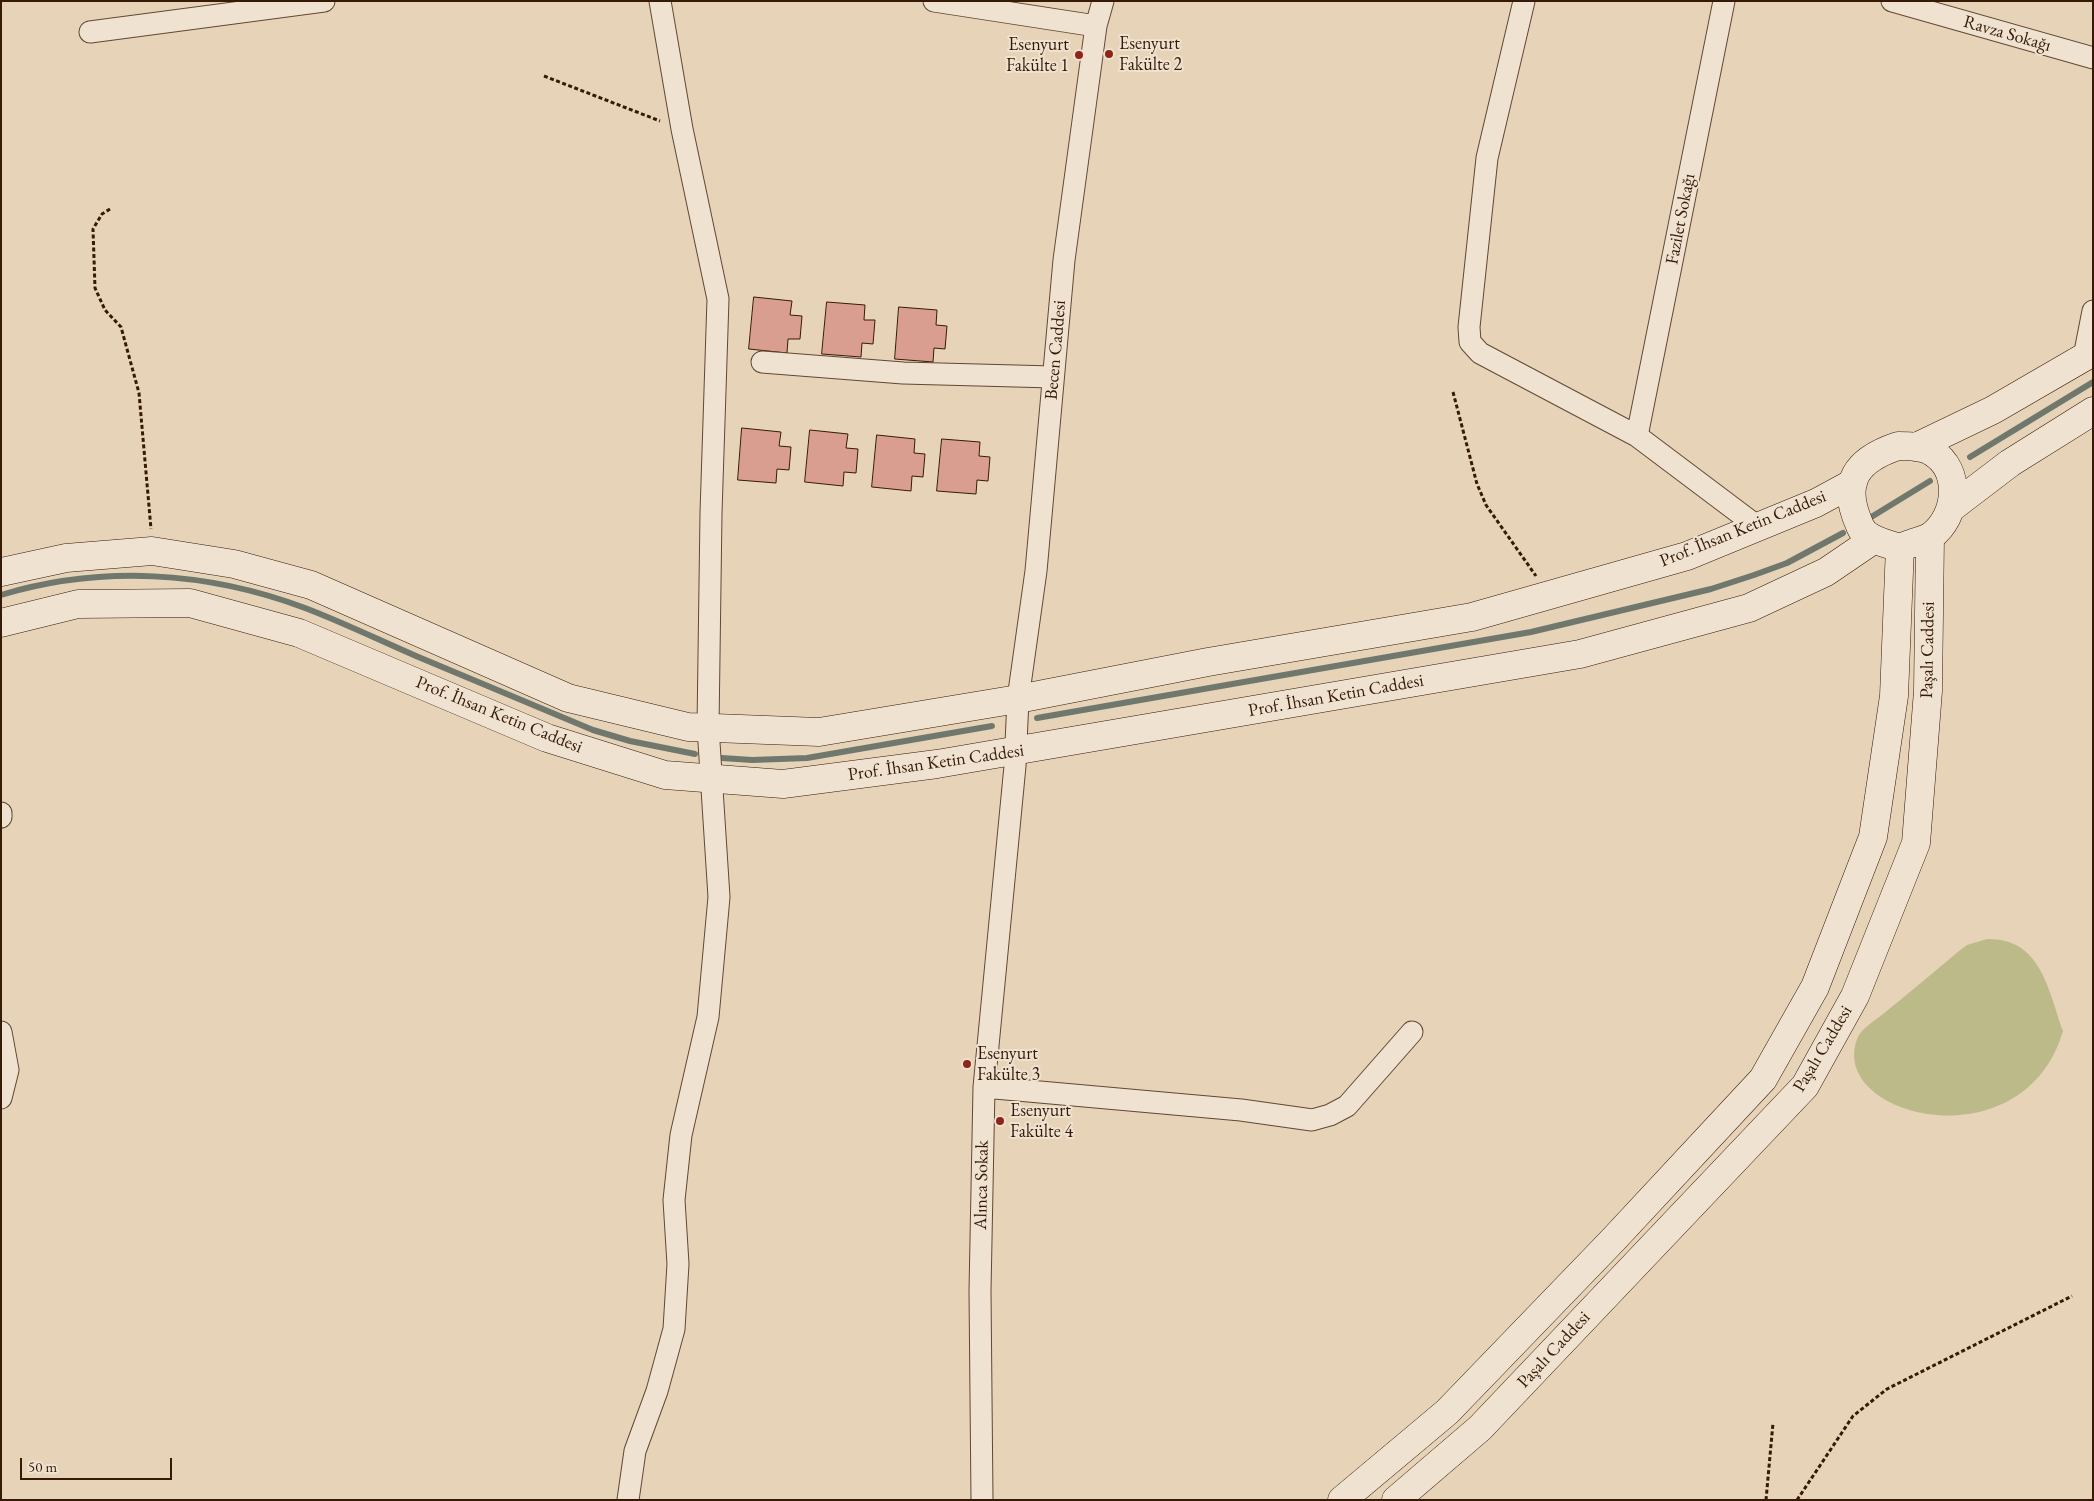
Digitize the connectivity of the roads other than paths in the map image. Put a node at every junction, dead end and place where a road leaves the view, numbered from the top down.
1 (324, 1) edge
2 (660, 1) edge
3 (934, 1) edge
4 (1103, 1) edge
5 (1524, 1) edge
6 (1724, 1) edge
7 (1892, 1) edge
8 (1096, 26) junction
9 (90, 32) dead end
10 (2093, 58) edge
11 (2093, 311) edge
12 (2088, 354) edge
13 (762, 362) dead end
14 (1053, 377) junction
15 (2093, 411) edge
16 (1637, 436) junction
17 (1916, 447) junction
18 (1853, 483) junction
19 (1951, 508) junction
20 (1758, 527) junction
21 (1930, 537) junction
22 (1873, 540) junction
23 (1900, 547) junction
24 (1, 572) edge
25 (1, 623) edge
26 (1018, 699) junction
27 (708, 728) junction
28 (1016, 751) junction
29 (711, 778) junction
30 (1, 1032) edge
31 (1412, 1032) dead end
32 (984, 1087) junction
33 (1, 1098) edge
34 (628, 1500) edge
35 (982, 1500) edge
36 (1342, 1500) edge
37 (1396, 1500) edge

1 - 9 street
2 - 27 street
3 - 8 street
4 - 8 street, Becen Caddesi
5 - 16 street
6 - 16 street, Fazilet Sokağı
7 - 10 street, Ravza Sokağı
8 - 14 street, Becen Caddesi
11 - 12 street
12 - 17 street
13 - 14 street
14 - 26 street, Becen Caddesi
15 - 19 street
16 - 20 street
17 - 18 street
17 - 19 street
18 - 20 street, Prof. İhsan Ketin Caddesi
18 - 22 street
19 - 21 street
20 - 26 street, Prof. İhsan Ketin Caddesi
21 - 23 street
21 - 37 street, Paşalı Caddesi
22 - 23 street
22 - 28 street, Prof. İhsan Ketin Caddesi
23 - 36 street, Paşalı Caddesi
24 - 27 street, Prof. İhsan Ketin Caddesi
25 - 29 street, Prof. İhsan Ketin Caddesi
26 - 27 street, Prof. İhsan Ketin Caddesi
26 - 28 street, Becen Caddesi
27 - 29 street
28 - 29 street, Prof. İhsan Ketin Caddesi
28 - 32 street, Alınca Sokak
29 - 34 street
30 - 33 street
31 - 32 street
32 - 35 street, Alınca Sokak

